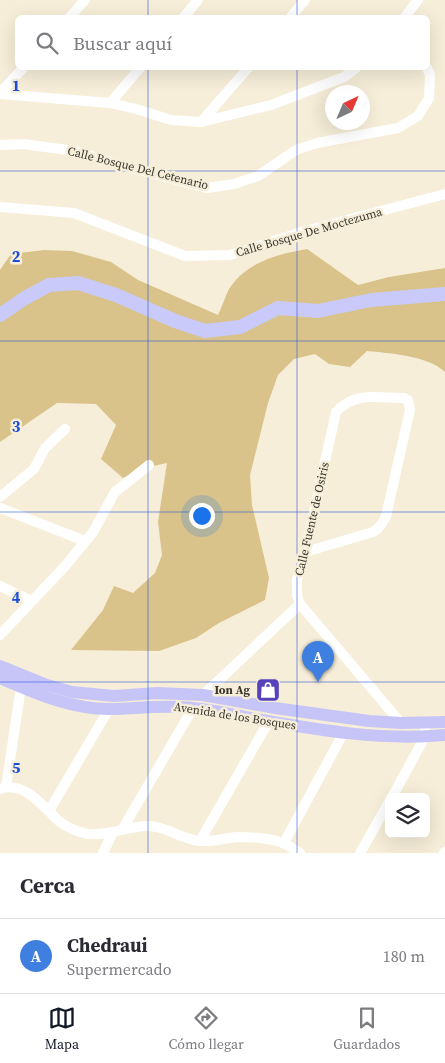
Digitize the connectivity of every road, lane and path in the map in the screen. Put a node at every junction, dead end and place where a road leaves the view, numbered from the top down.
1 (85, 0) edge
2 (198, 0) edge
3 (305, 0) edge
4 (418, 0) edge
5 (72, 15) edge
6 (186, 15) edge
7 (292, 15) edge
8 (406, 15) edge
9 (21, 70) edge
10 (138, 70) edge
11 (246, 70) edge
12 (353, 70) edge
13 (428, 70) edge
14 (0, 93) edge
15 (110, 104) junction
16 (202, 122) junction
17 (0, 145) edge
18 (445, 194) edge
19 (0, 207) edge
20 (65, 429) dead end
21 (149, 465) dead end
22 (0, 497) edge
23 (0, 508) edge
24 (85, 541) junction
25 (305, 552) junction
26 (0, 586) edge
27 (32, 601) junction
28 (300, 604) junction
29 (0, 635) edge
30 (0, 666) edge
31 (0, 678) edge
32 (21, 687) junction
33 (203, 695) junction
34 (193, 708) junction
35 (109, 709) junction
36 (269, 721) junction
37 (445, 722) edge
38 (401, 723) junction
39 (424, 723) junction
40 (344, 732) junction
41 (445, 735) edge
42 (425, 737) junction
43 (3, 788) edge
44 (394, 793) edge
45 (385, 809) edge
46 (49, 811) junction
47 (118, 831) junction
48 (200, 841) junction
49 (284, 843) junction
50 (103, 853) edge
51 (300, 853) edge
52 (360, 853) edge

1 - 5 street
2 - 6 street
3 - 7 street
4 - 8 street
9 - 14 street
10 - 15 street
11 - 16 street
12 - 16 street
13 - 17 street, Calle Bosque Del Cetenario
14 - 15 street
15 - 16 street
18 - 19 street, Calle Bosque De Moctezuma
20 - 22 street
21 - 24 street
23 - 24 street
24 - 27 street
25 - 25 street, Calle Fuente de Osiris
25 - 28 street, Calle Fuente de Osiris
26 - 27 street
27 - 29 street
28 - 33 street
28 - 38 street
30 - 33 main road, Avenida de los Bosques
31 - 32 main road, Avenida de los Bosques
32 - 35 main road, Avenida de los Bosques
32 - 43 street
33 - 38 main road, Avenida de los Bosques
34 - 35 main road, Avenida de los Bosques
34 - 36 main road, Avenida de los Bosques
34 - 47 street
35 - 46 street
36 - 40 main road, Avenida de los Bosques
36 - 48 street
37 - 39 main road, Avenida de los Bosques
38 - 39 main road, Avenida de los Bosques
39 - 42 street
40 - 42 main road, Avenida de los Bosques
40 - 49 street
41 - 42 main road, Avenida de los Bosques
42 - 44 street
43 - 46 street
45 - 52 street
46 - 47 street
47 - 48 street
47 - 50 street
48 - 49 street
49 - 51 street

